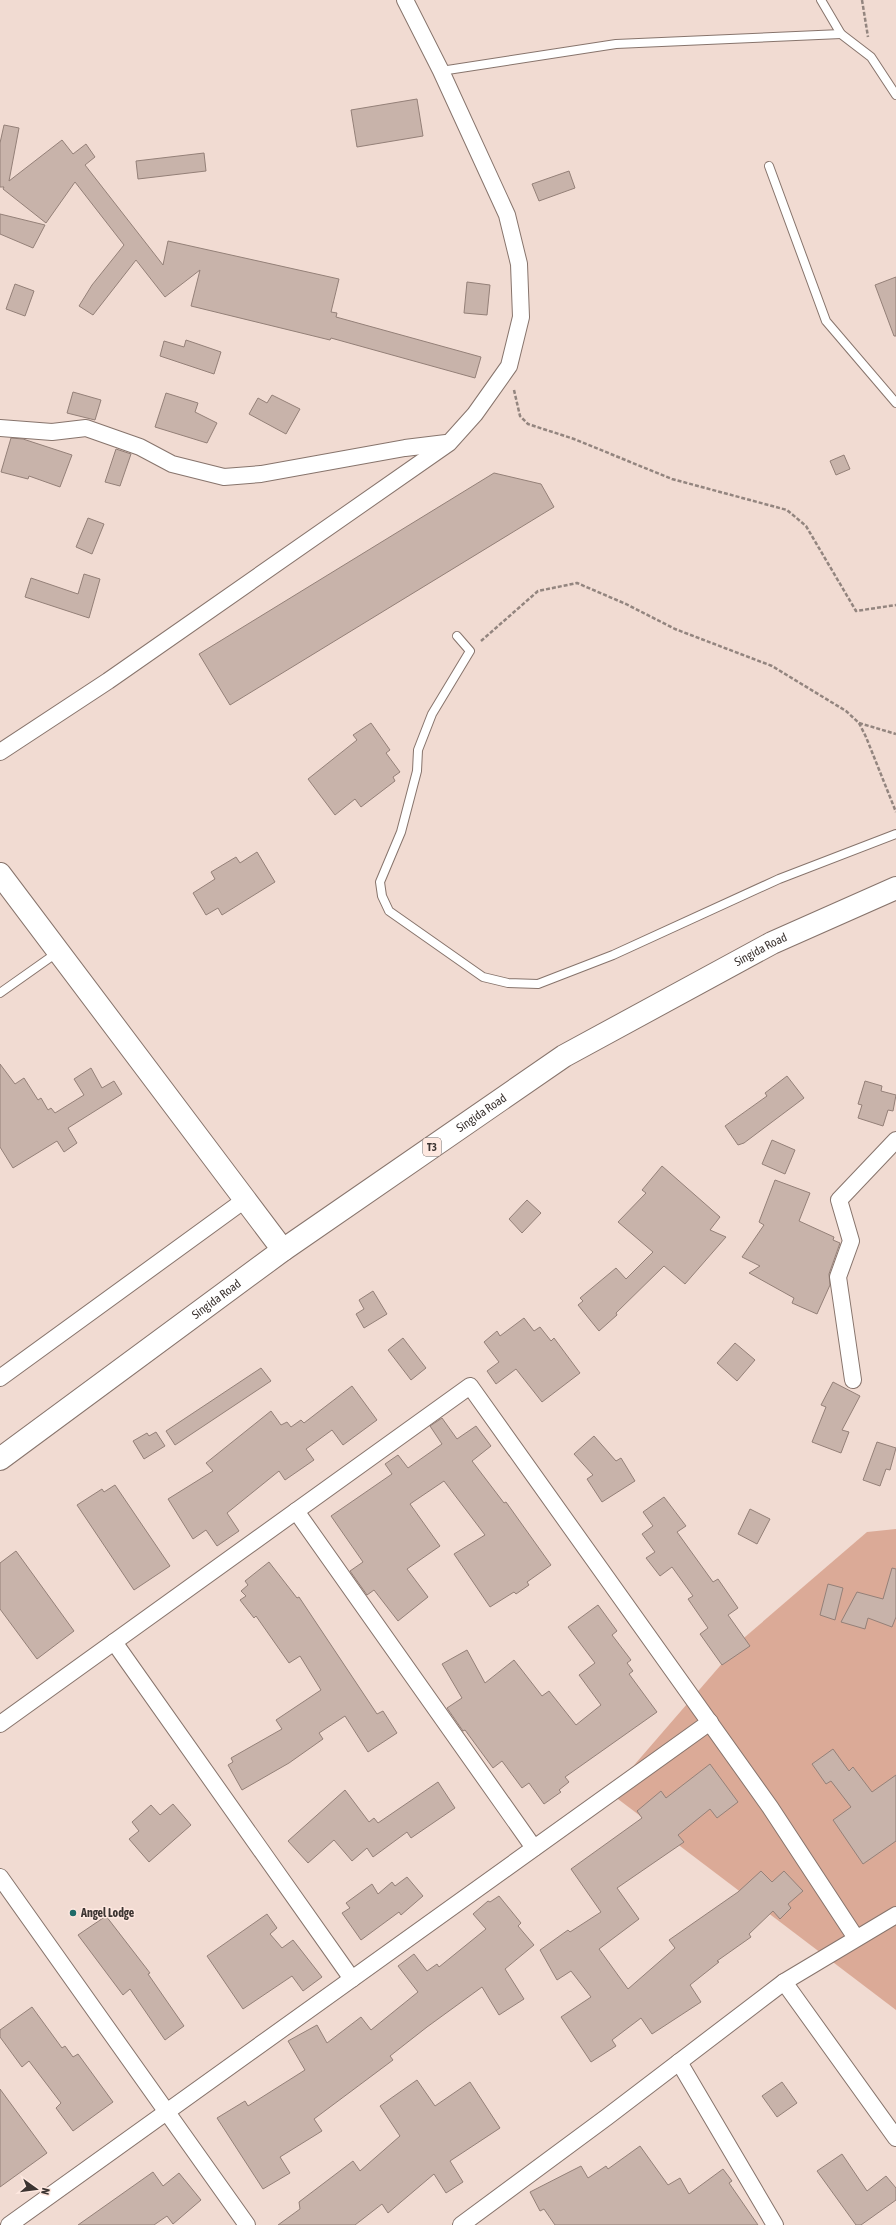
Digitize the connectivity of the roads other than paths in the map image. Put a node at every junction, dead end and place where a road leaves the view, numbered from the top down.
1 (405, 0) edge
2 (821, 0) edge
3 (841, 34) junction
4 (441, 71) junction
5 (896, 96) edge
6 (770, 166) dead end
7 (896, 403) edge
8 (0, 428) edge
9 (448, 443) junction
10 (457, 636) dead end
11 (1, 750) edge
12 (896, 834) edge
13 (0, 874) edge
14 (896, 888) edge
15 (58, 951) junction
16 (0, 993) edge
17 (896, 1140) edge
18 (246, 1199) junction
19 (283, 1250) junction
20 (0, 1378) edge
21 (853, 1380) dead end
22 (0, 1459) edge
23 (296, 1511) junction
24 (114, 1642) junction
25 (710, 1722) junction
26 (0, 1724) edge
27 (534, 1848) junction
28 (0, 1877) edge
29 (896, 1915) edge
30 (856, 1938) junction
31 (352, 1979) junction
32 (784, 1982) junction
33 (679, 2062) junction
34 (166, 2111) junction
35 (896, 2138) edge
36 (9, 2225) edge
37 (247, 2225) edge
38 (461, 2225) edge
39 (776, 2225) edge

1 - 4 street
2 - 3 lane
3 - 4 lane
3 - 5 lane
4 - 9 street
6 - 7 lane
8 - 9 street
9 - 11 street
10 - 12 lane
13 - 15 main road
14 - 19 main road, Singida Road / T3
15 - 16 lane
15 - 18 main road
17 - 21 street
18 - 19 main road
18 - 20 street
19 - 22 main road, Singida Road / T3
23 - 24 street
23 - 25 street
23 - 27 street
24 - 26 street
24 - 31 street
25 - 27 street
25 - 30 street
27 - 31 street
28 - 34 street
29 - 30 street
30 - 32 street
31 - 34 street
32 - 33 street
32 - 35 street
33 - 38 street
33 - 39 street
34 - 36 street
34 - 37 street

